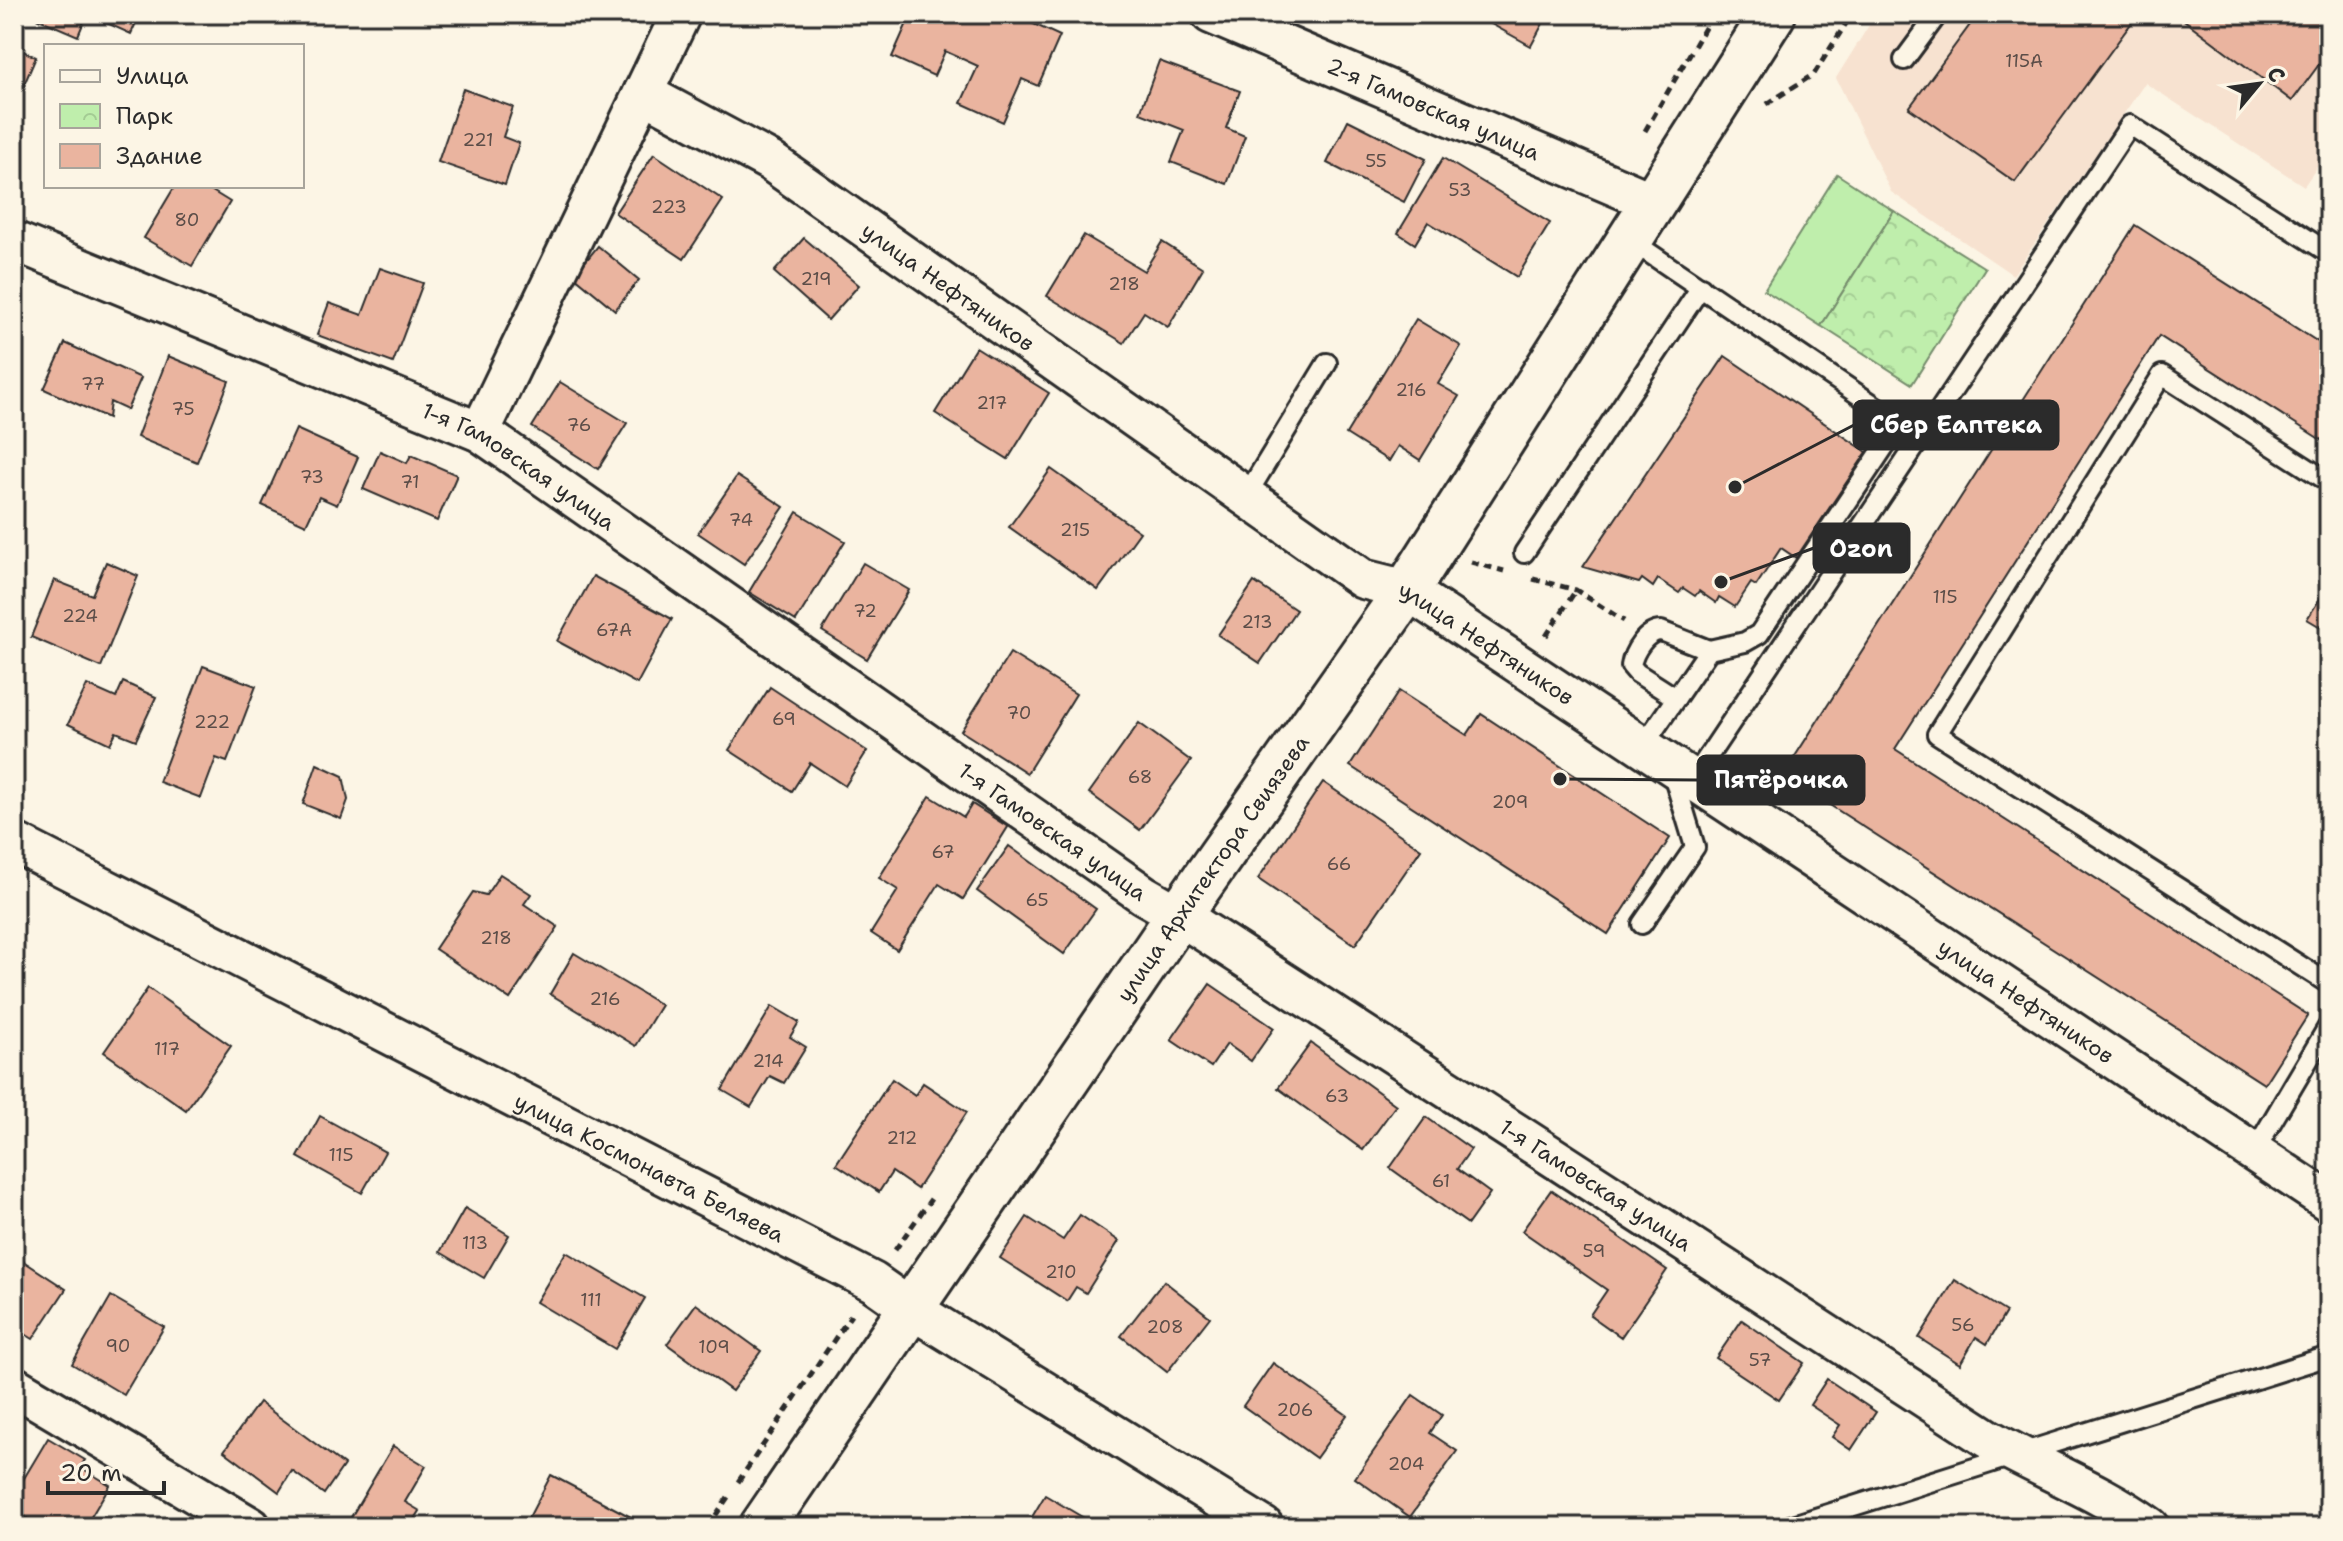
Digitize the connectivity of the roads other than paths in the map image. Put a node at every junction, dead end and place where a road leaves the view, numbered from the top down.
1 (681, 14) edge
2 (1211, 14) edge
3 (1773, 14) edge
4 (1799, 14) edge
5 (1938, 14) edge
6 (1904, 60) dead end
7 (643, 93) junction
8 (1655, 203) junction
9 (1630, 240) junction
10 (14, 241) edge
11 (2329, 253) edge
12 (1701, 287) junction
13 (1327, 363) dead end
14 (480, 432) junction
15 (2329, 482) edge
16 (1246, 496) junction
17 (1524, 553) dead end
18 (1407, 590) junction
19 (1709, 650) junction
20 (1676, 698) junction
21 (1669, 763) junction
22 (14, 842) edge
23 (1179, 915) junction
24 (1642, 924) dead end
25 (2329, 984) edge
26 (2329, 1025) edge
27 (2254, 1152) junction
28 (2327, 1197) edge
29 (910, 1308) junction
30 (2329, 1356) edge
31 (14, 1386) edge
32 (2016, 1455) junction
33 (251, 1527) edge
34 (762, 1527) edge
35 (1264, 1527) edge
36 (1787, 1527) edge
37 (2150, 1527) edge

1 - 7 street
2 - 8 street, 2-я Гамовская улица
3 - 8 main road, улица Архитектора Свиязева
4 - 8 main road, улица Архитектора Свиязева
5 - 6 lane
7 - 14 street
7 - 16 street, улица Нефтяников
8 - 9 main road, улица Архитектора Свиязева
9 - 12 lane
9 - 18 main road, улица Архитектора Свиязева
10 - 14 street, 1-я Гамовская улица
11 - 21 lane
12 - 17 lane
12 - 19 lane
13 - 16 lane
14 - 23 street, 1-я Гамовская улица
15 - 25 lane
16 - 18 street, улица Нефтяников
18 - 21 street, улица Нефтяников
18 - 23 main road, улица Архитектора Свиязева
19 - 20 lane
19 - 20 lane
20 - 21 lane
21 - 24 lane
21 - 27 street, улица Нефтяников
22 - 29 street, улица Космонавта Беляева
23 - 29 main road, улица Архитектора Свиязева
23 - 32 street, 1-я Гамовская улица
26 - 27 lane
27 - 28 street, улица Нефтяников
29 - 34 main road, улица Архитектора Свиязева
29 - 35 street, улица Космонавта Беляева
30 - 32 lane
31 - 33 street
32 - 36 lane
32 - 37 street, 1-я Гамовская улица

